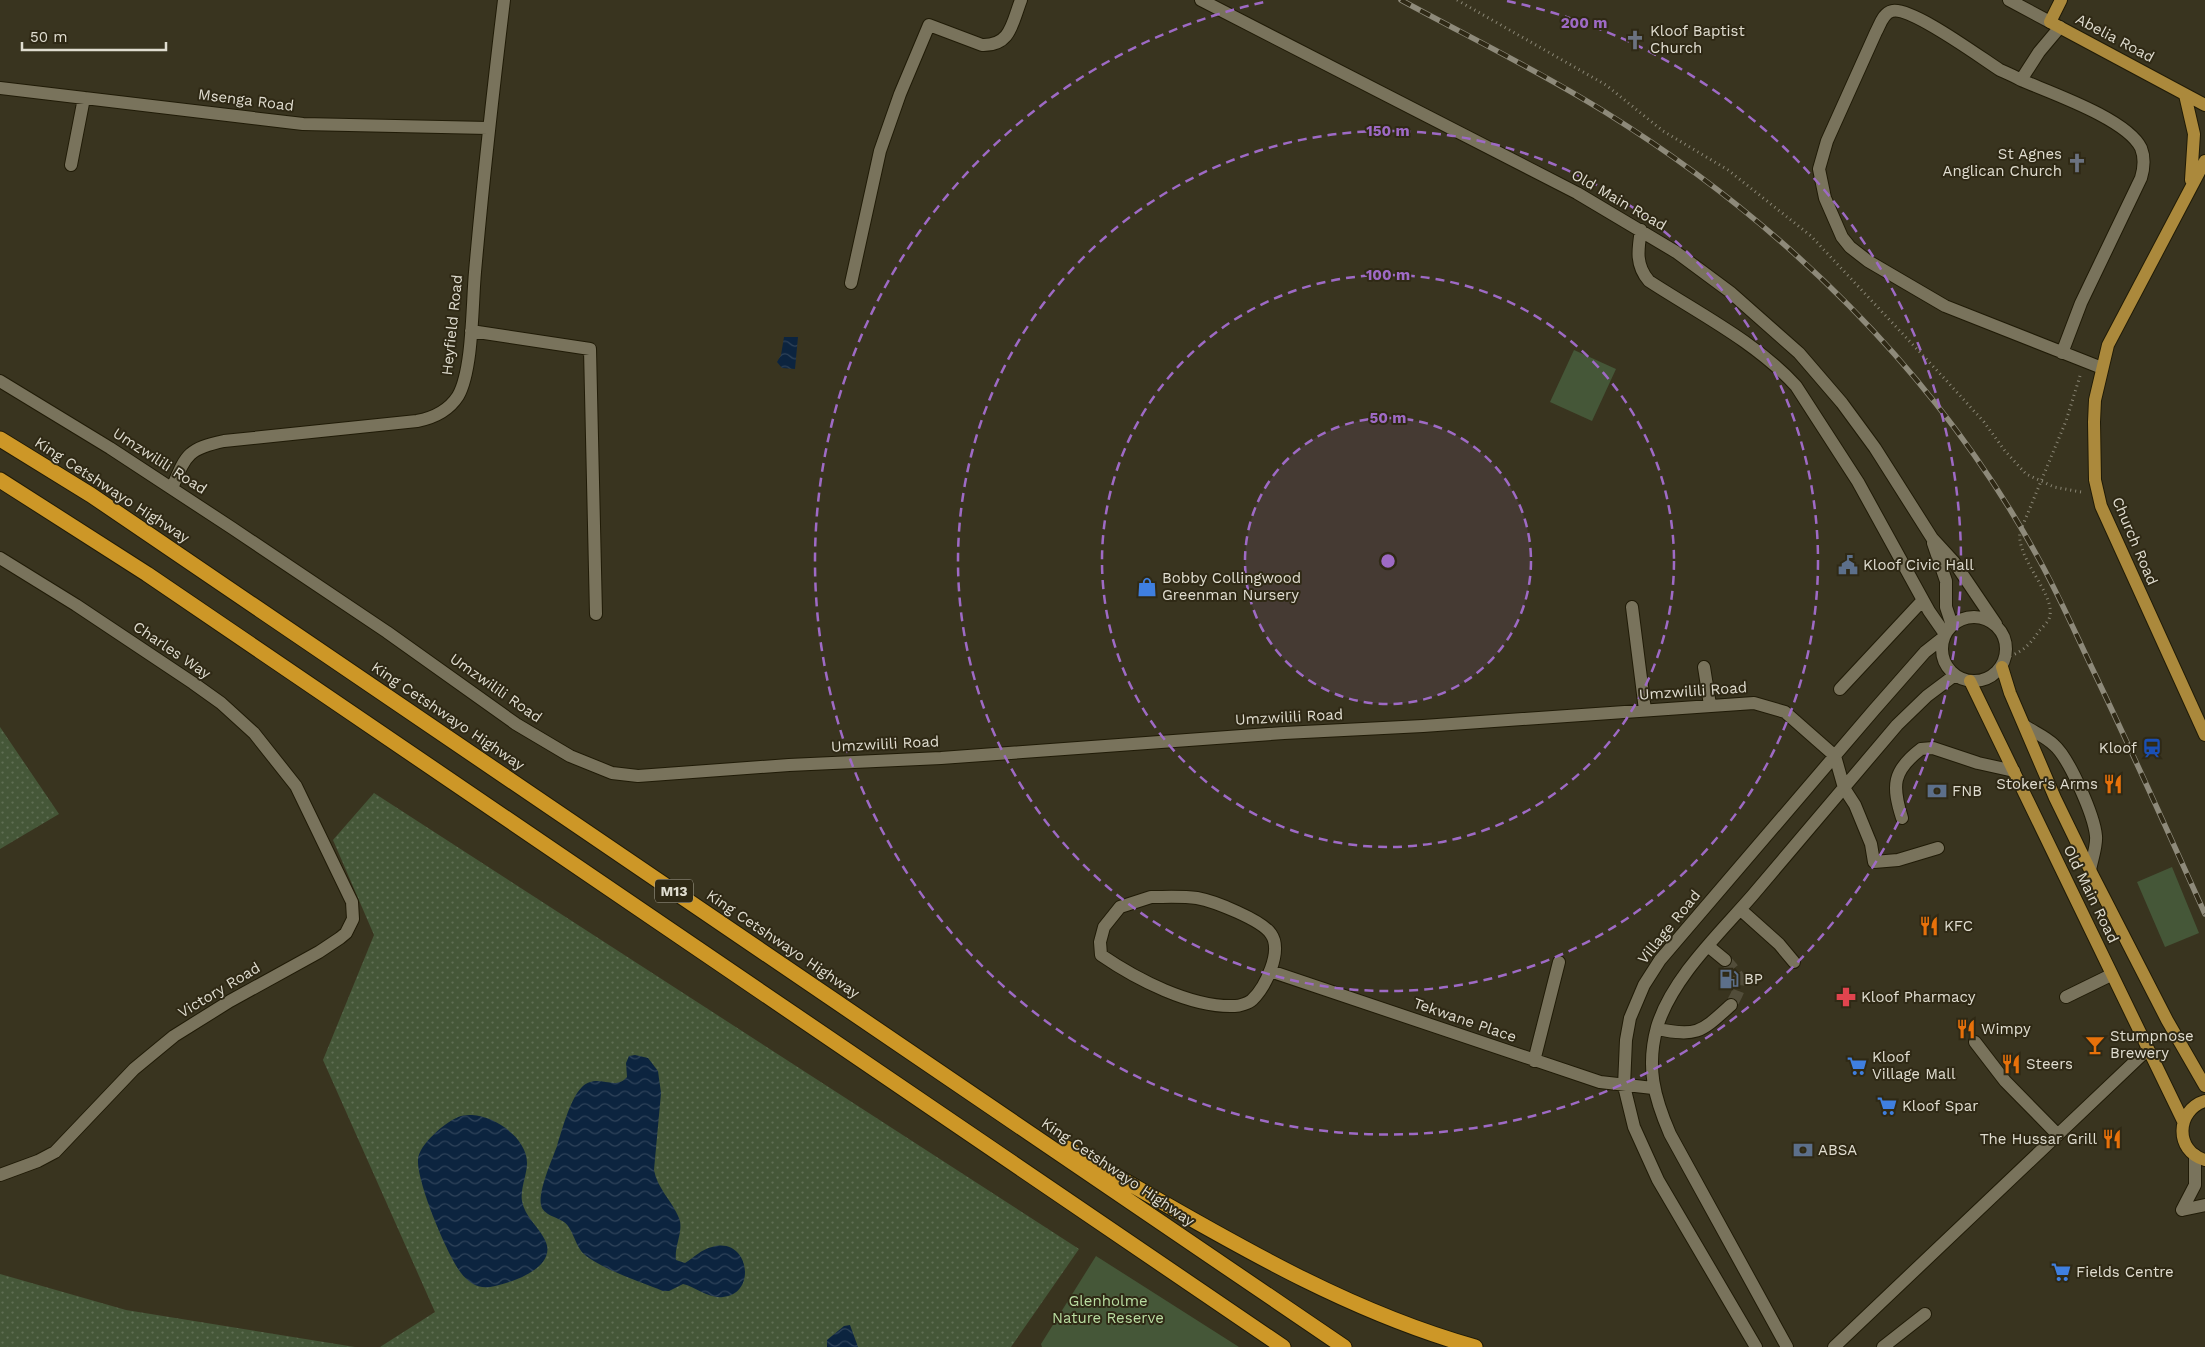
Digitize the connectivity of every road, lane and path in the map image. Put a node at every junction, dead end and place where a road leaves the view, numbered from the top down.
1 (504, 0) edge
2 (1021, 0) edge
3 (1201, 0) edge
4 (1457, 0) edge
5 (2009, 0) edge
6 (2061, 0) edge
7 (2055, 24) junction
8 (2021, 80) junction
9 (0, 88) edge
10 (2185, 95) junction
11 (84, 98) junction
12 (2205, 105) edge
13 (488, 128) junction
14 (2205, 161) edge
15 (71, 165) dead end
16 (2189, 190) junction
17 (1641, 230) junction
18 (851, 283) dead end
19 (471, 331) junction
20 (2062, 352) junction
21 (2085, 361) junction
22 (2102, 368) junction
23 (0, 381) edge
24 (0, 439) edge
25 (0, 480) edge
26 (2042, 481) junction
27 (172, 488) junction
28 (2098, 495) junction
29 (1932, 538) junction
30 (0, 558) edge
31 (1923, 600) junction
32 (1632, 607) dead end
33 (596, 614) dead end
34 (1996, 624) junction
35 (1947, 632) junction
36 (2004, 662) junction
37 (1704, 666) dead end
38 (1955, 675) junction
39 (1970, 681) junction
40 (1840, 689) dead end
41 (1710, 705) junction
42 (1645, 710) junction
43 (2025, 726) junction
44 (2205, 735) edge
45 (1835, 756) junction
46 (2014, 770) junction
47 (1844, 788) junction
48 (301, 797) joint
49 (1902, 818) dead end
50 (1938, 848) dead end
51 (2090, 870) junction
52 (1741, 910) junction
53 (1708, 946) junction
54 (1725, 960) tunnel mouth
55 (1559, 962) dead end
56 (1794, 962) dead end
57 (1270, 971) junction
58 (2111, 975) junction
59 (2066, 997) dead end
60 (1732, 1005) tunnel mouth
61 (1657, 1029) junction
62 (1975, 1042) dead end
63 (2147, 1050) junction
64 (1534, 1061) junction
65 (1624, 1086) junction
66 (2205, 1086) edge
67 (1653, 1088) junction
68 (977, 1097) junction
69 (2205, 1101) edge
70 (2183, 1121) junction
71 (2058, 1134) junction
72 (2202, 1159) edge
73 (0, 1175) edge
74 (2205, 1205) edge
75 (1925, 1314) dead end
76 (1261, 1332) junction
77 (1843, 1344) edge
78 (1277, 1347) edge
79 (1283, 1347) edge
80 (1344, 1347) edge
81 (1475, 1347) edge
82 (1756, 1347) edge
83 (1787, 1347) edge
84 (1883, 1347) edge

1 - 13 street, Heyfield Road
2 - 18 street
3 - 17 street, Old Main Road
4 - 26 path
5 - 7 street, Abelia Road
6 - 7 main road
7 - 8 street
7 - 10 main road, Abelia Road
8 - 20 street
8 - 20 street
9 - 11 street, Msenga Road
10 - 12 main road, Abelia Road
10 - 16 main road
11 - 13 street, Msenga Road
11 - 15 street
13 - 19 street, Heyfield Road
14 - 16 main road, Church Road
16 - 22 main road, Church Road
17 - 29 street, Old Main Road
17 - 31 street
19 - 27 street, Heyfield Road
19 - 33 street
20 - 21 street
21 - 22 street
21 - 26 path
22 - 28 main road, Church Road
23 - 27 street, Umzwilili Road
24 - 68 highway, King Cetshwayo Highway / M13
25 - 76 highway, M13
26 - 28 path
26 - 36 path
27 - 42 street, Umzwilili Road
28 - 44 main road, Church Road
29 - 34 street, Old Main Road
29 - 35 street, Old Main Road
30 - 48 street, Charles Way
31 - 35 street
31 - 40 street
32 - 42 street
34 - 35 street
34 - 36 street
35 - 38 street
35 - 45 street, Village Road
36 - 39 street
36 - 43 main road, Old Main Road
37 - 41 street
38 - 39 street
38 - 47 street
39 - 46 main road, Old Main Road
41 - 42 street, Umzwilili Road
41 - 45 street, Umzwilili Road
43 - 51 main road, Old Main Road
43 - 51 street
45 - 47 street
45 - 65 street, Village Road
46 - 49 street
46 - 58 main road, Old Main Road
47 - 50 street
47 - 52 street
48 - 73 street, Victory Road
51 - 66 main road, Old Main Road
52 - 53 street
52 - 56 street
53 - 54 street
53 - 61 street
55 - 64 street
57 - 57 street
57 - 64 street, Tekwane Place
58 - 59 street
58 - 63 main road, Old Main Road
60 - 61 street
61 - 67 street
62 - 71 street
63 - 70 main road, Old Main Road
63 - 71 street
64 - 65 street, Tekwane Place
65 - 67 street, Tekwane Place
65 - 82 street, Village Road
67 - 83 street
68 - 80 highway, King Cetshwayo Highway / M13
68 - 81 highway
69 - 70 main road
70 - 72 main road
71 - 77 street
72 - 74 street
75 - 84 street
76 - 78 highway
76 - 79 highway, M13

